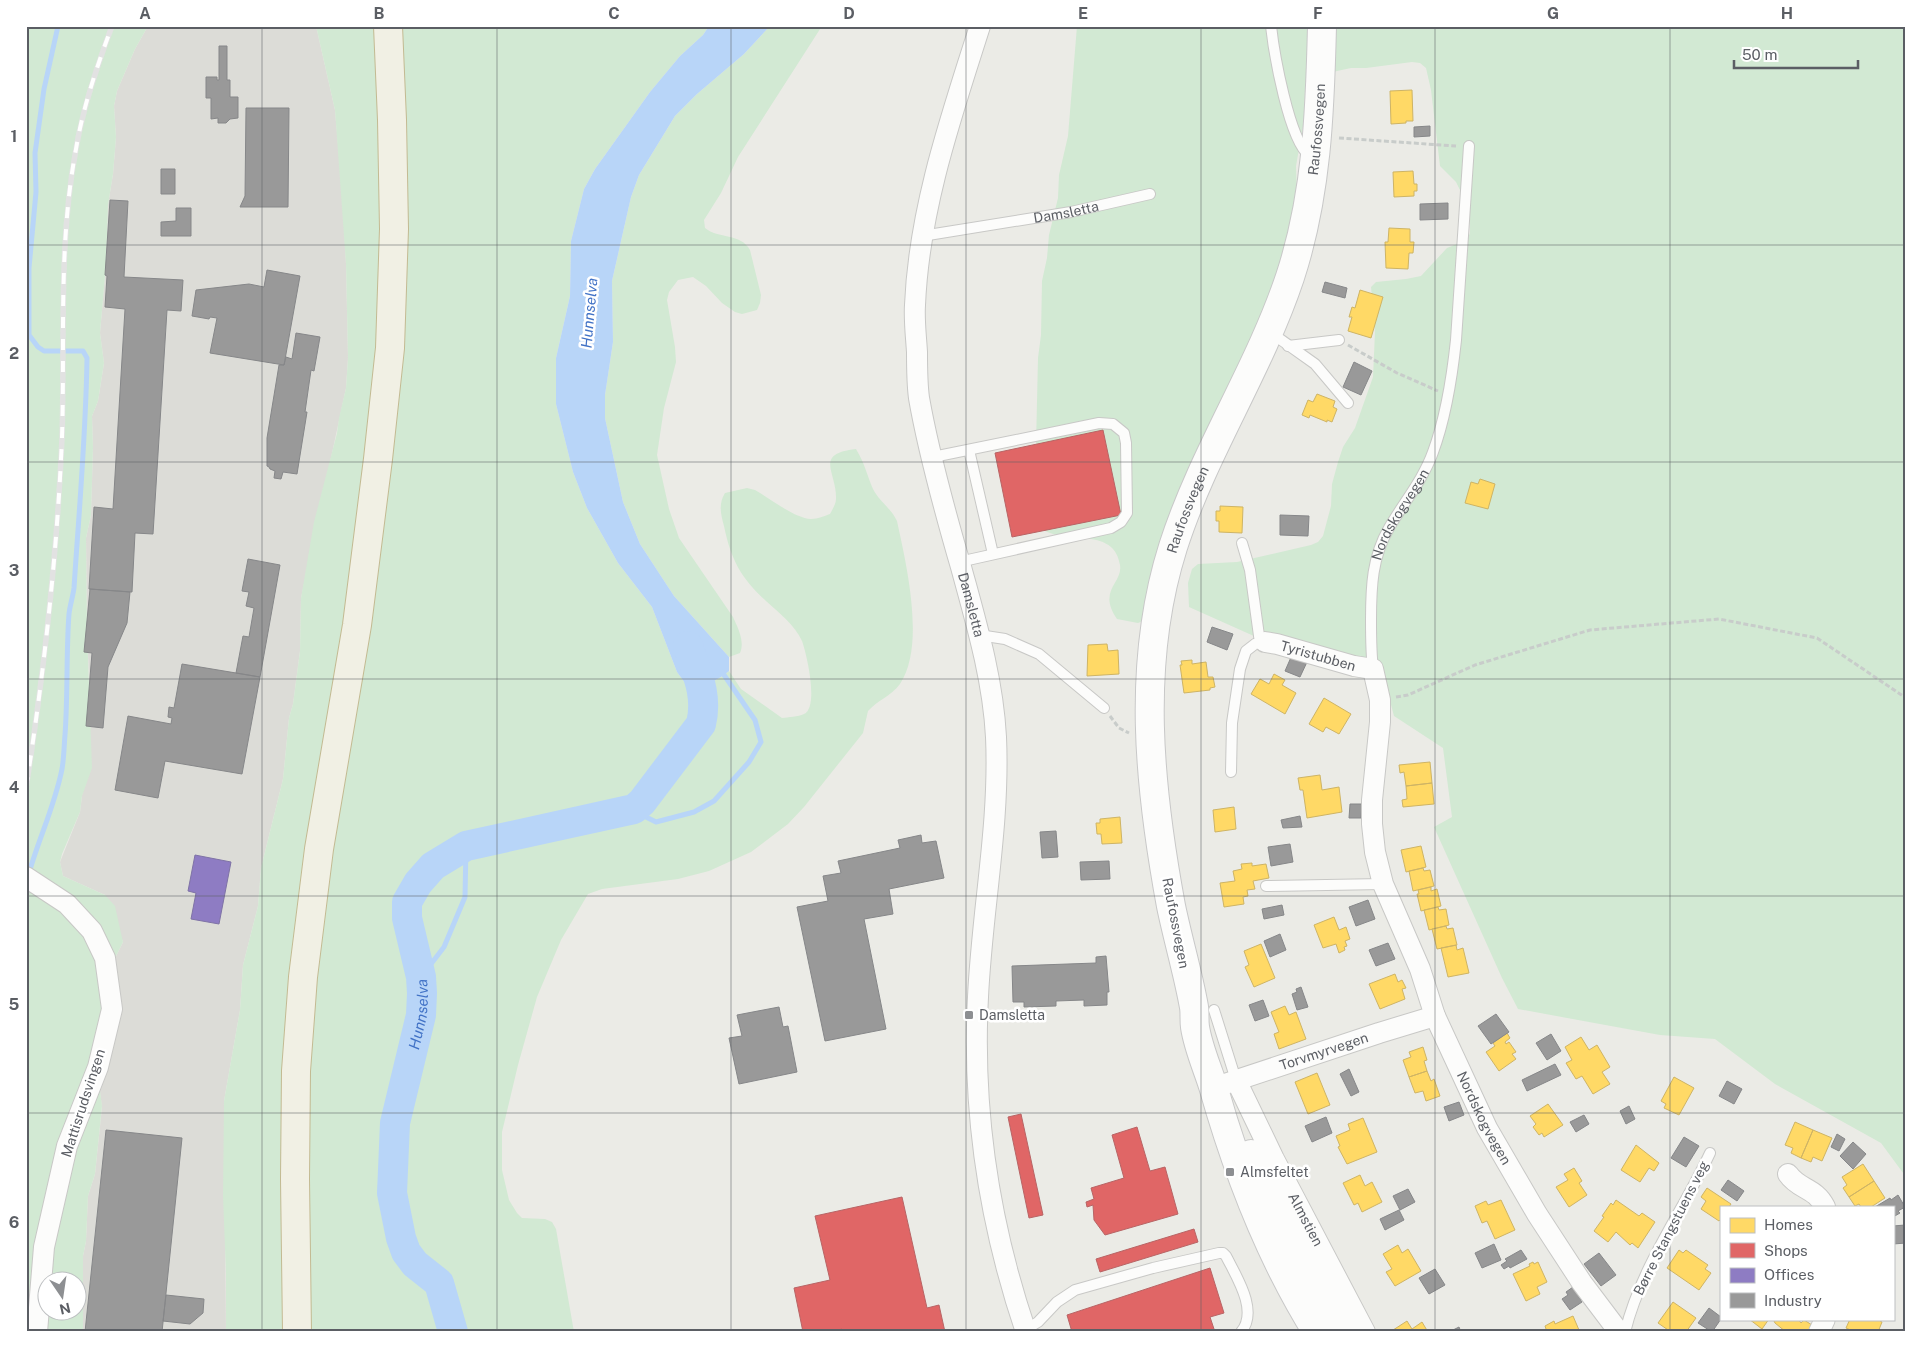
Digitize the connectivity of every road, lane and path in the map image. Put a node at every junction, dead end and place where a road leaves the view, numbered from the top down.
1 (373, 26) edge
2 (388, 26) edge
3 (980, 26) edge
4 (1322, 26) edge
5 (1270, 27) edge
6 (1339, 138) dead end
7 (1469, 146) joint
8 (1316, 159) junction
9 (1150, 194) dead end
10 (922, 236) junction
11 (1278, 339) junction
12 (1339, 340) joint
13 (1448, 395) junction
14 (1348, 403) dead end
15 (968, 450) junction
16 (933, 458) junction
17 (1242, 543) dead end
18 (992, 554) junction
19 (959, 562) junction
20 (979, 635) junction
21 (1262, 642) junction
22 (1373, 669) junction
23 (1906, 698) edge
24 (1380, 700) junction
25 (1104, 708) joint
26 (1150, 744) junction
27 (1231, 772) dead end
28 (26, 877) edge
29 (1383, 884) junction
30 (1266, 886) dead end
31 (1435, 1016) junction
32 (1224, 1084) junction
33 (1710, 1153) dead end
34 (1788, 1174) dead end
35 (1824, 1206) edge
36 (1825, 1320) edge
37 (1322, 1326) edge
38 (1026, 1331) edge
39 (37, 1332) edge
40 (281, 1332) edge
41 (297, 1332) edge
42 (1241, 1332) edge
43 (1366, 1332) edge
44 (1619, 1332) edge
45 (1625, 1332) edge
46 (1819, 1332) edge

1 - 40 highway
2 - 41 highway
3 - 10 street, Damsletta
4 - 8 main road, Raufossvegen
5 - 8 lane
6 - 7 path
7 - 13 lane, Nordskogvegen
8 - 11 main road, Raufossvegen
9 - 10 lane, Damsletta
10 - 16 street, Damsletta
11 - 12 lane
11 - 14 lane
11 - 26 main road, Raufossvegen
12 - 13 path
13 - 22 lane, Nordskogvegen
15 - 16 lane
15 - 18 lane
15 - 18 lane
16 - 19 street, Damsletta
17 - 21 lane
18 - 19 lane
19 - 20 street, Damsletta
20 - 25 lane
20 - 38 street, Damsletta
21 - 22 street, Tyristubben
21 - 27 lane
22 - 24 street, Nordskogvegen
23 - 24 path
24 - 29 street, Nordskogvegen
25 - 26 path
26 - 32 main road, Raufossvegen
28 - 39 street, Mattisrudsvingen
29 - 30 lane
29 - 31 street, Nordskogvegen
31 - 32 street, Torvmyrvegen
31 - 44 street, Nordskogvegen
32 - 37 main road, Raufossvegen
32 - 43 street, Almstien
33 - 45 lane, Børre Stangstuens veg
34 - 35 street
36 - 46 street
38 - 42 lane, Damsletta

